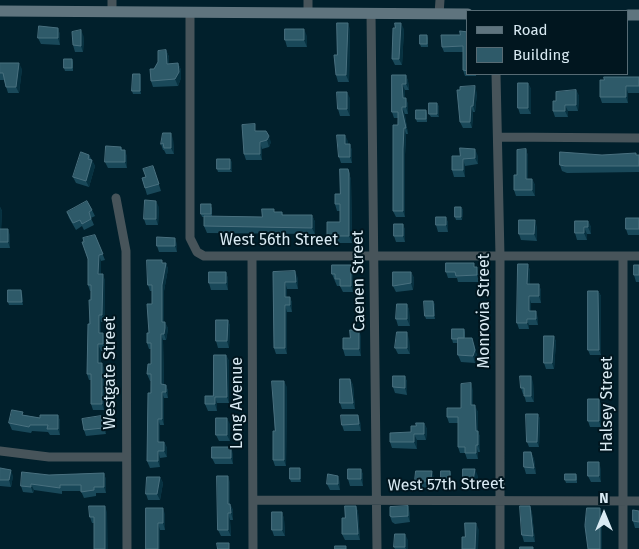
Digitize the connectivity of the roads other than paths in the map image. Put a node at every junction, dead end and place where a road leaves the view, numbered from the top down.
1 (308, 0) edge
2 (440, 0) edge
3 (112, 6) edge
4 (0, 11) edge
5 (190, 12) junction
6 (308, 13) junction
7 (371, 13) junction
8 (439, 14) junction
9 (466, 14) edge
10 (496, 75) edge
11 (498, 137) junction
12 (639, 138) edge
13 (116, 198) dead end
14 (252, 256) junction
15 (500, 256) junction
16 (639, 256) edge
17 (373, 257) junction
18 (623, 258) junction
19 (0, 451) edge
20 (126, 457) junction
21 (501, 499) junction
22 (253, 500) junction
23 (623, 500) junction
24 (377, 501) junction
25 (639, 501) edge
26 (126, 549) edge
27 (253, 549) edge
28 (377, 549) edge
29 (500, 549) edge
30 (623, 549) edge

1 - 6 street
2 - 8 street
3 - 4 street
3 - 5 street
5 - 6 street
5 - 14 street, West 56th Street
6 - 7 street
7 - 8 street
7 - 17 street, Caenen Street
8 - 9 street
10 - 11 street, Monrovia Street
11 - 12 street
11 - 15 street, Monrovia Street
13 - 20 street, Westgate Street
14 - 17 street, West 56th Street
14 - 22 street, Long Avenue
15 - 17 street, West 56th Street
15 - 18 street, West 56th Street
15 - 21 street, Monrovia Street
16 - 18 street, West 56th Street
17 - 24 street, Caenen Street
18 - 23 street, Halsey Street
19 - 20 street
20 - 26 street, Westgate Street
21 - 23 street, West 57th Street
21 - 24 street, West 57th Street
21 - 29 street, Monrovia Street
22 - 24 street, West 57th Street
22 - 27 street, Long Avenue
23 - 25 street, West 57th Street
23 - 30 street, Halsey Street
24 - 28 street, Caenen Street

